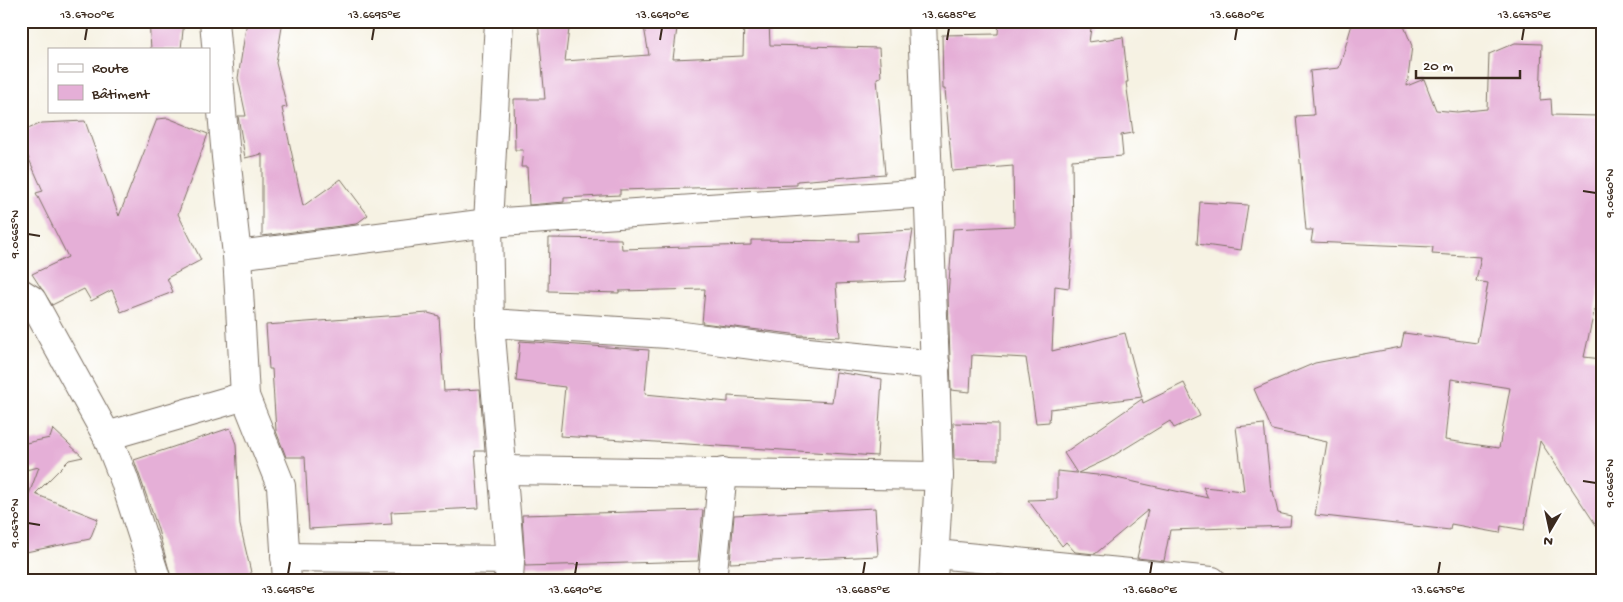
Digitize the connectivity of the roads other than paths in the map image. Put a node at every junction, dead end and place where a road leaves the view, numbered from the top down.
1 (214, 21) edge
2 (498, 21) edge
3 (922, 21) edge
4 (929, 193) junction
5 (488, 223) junction
6 (237, 255) junction
7 (21, 293) edge
8 (490, 323) junction
9 (936, 365) junction
10 (245, 396) junction
11 (107, 436) junction
12 (502, 470) junction
13 (723, 472) junction
14 (939, 476) junction
15 (934, 568) edge
16 (286, 569) edge
17 (509, 571) edge
18 (157, 581) edge
19 (712, 581) edge
20 (1212, 581) edge

1 - 6 street
2 - 5 street
3 - 4 street
4 - 5 street
4 - 9 street
5 - 6 street
5 - 8 street
6 - 10 street
7 - 11 street
8 - 9 street
8 - 12 street
9 - 14 street
10 - 11 street
10 - 16 street
11 - 18 street
12 - 13 street
12 - 17 street
13 - 14 street
13 - 19 street
14 - 15 street
15 - 20 street
16 - 17 street

